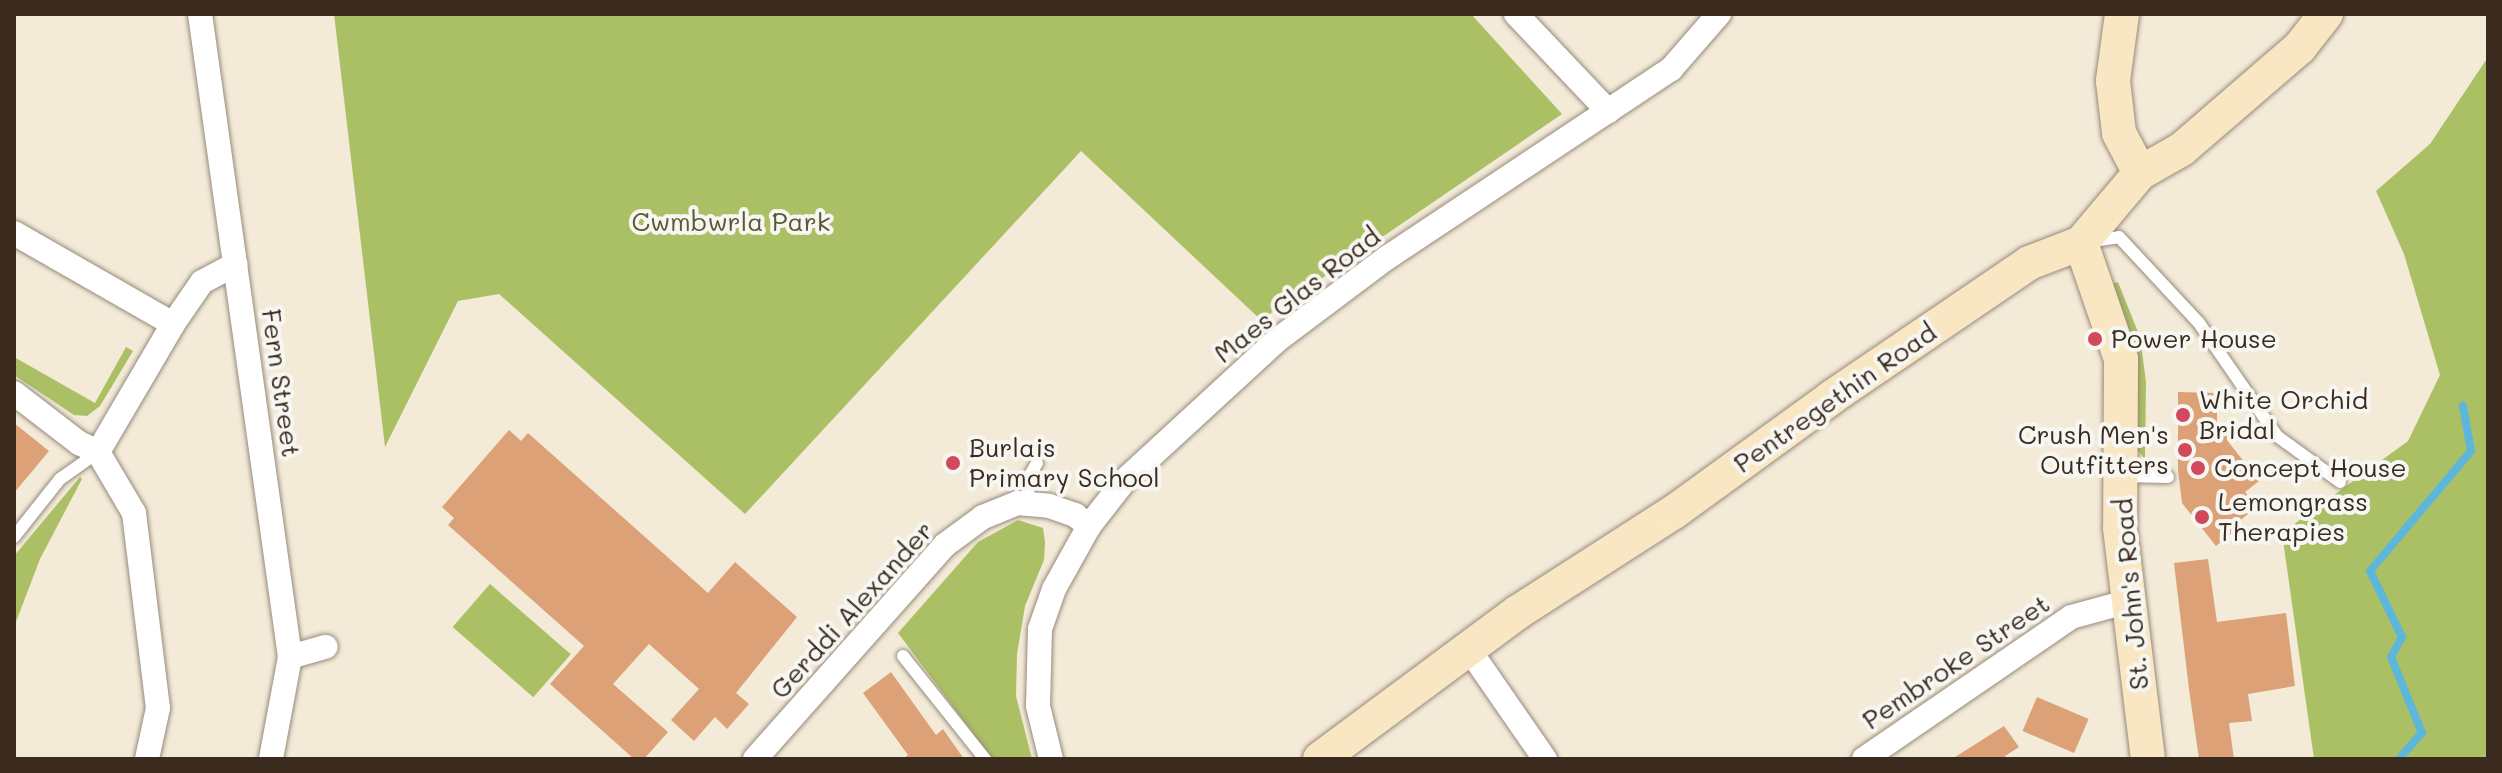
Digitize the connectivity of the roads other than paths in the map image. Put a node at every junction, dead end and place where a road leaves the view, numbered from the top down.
1 (200, 14) edge
2 (1516, 14) edge
3 (1719, 14) edge
4 (2122, 14) edge
5 (2326, 14) edge
6 (1608, 111) junction
7 (2140, 173) junction
8 (14, 233) edge
9 (2081, 243) junction
10 (236, 264) junction
11 (173, 324) junction
12 (14, 393) edge
13 (98, 452) junction
14 (1037, 463) dead end
15 (2121, 476) junction
16 (2168, 477) dead end
17 (2340, 482) dead end
18 (1031, 504) junction
19 (1089, 526) junction
20 (14, 537) edge
21 (2126, 602) junction
22 (326, 647) dead end
23 (1468, 648) junction
24 (903, 656) dead end
25 (290, 657) junction
26 (147, 759) edge
27 (271, 759) edge
28 (755, 759) edge
29 (985, 759) edge
30 (1051, 759) edge
31 (1320, 759) edge
32 (1545, 759) edge
33 (1864, 759) edge
34 (2148, 759) edge

1 - 10 street, Fern Street
2 - 6 street
3 - 6 street, Maes Glas Road
4 - 7 street
5 - 7 street, Pentregethin Road
6 - 19 street, Maes Glas Road
7 - 9 street, Pentregethin Road
8 - 11 street
9 - 15 street, St. John's Road
9 - 17 lane
9 - 23 street, Pentregethin Road
10 - 11 street
10 - 25 street, Fern Street
11 - 13 street
12 - 13 street
13 - 20 lane
13 - 26 street
14 - 18 lane
15 - 16 lane
15 - 21 street, St. John's Road
18 - 19 street, Gerddi Alexander
18 - 28 street, Gerddi Alexander
19 - 30 street, Maes Glas Road
21 - 33 street, Pembroke Street
21 - 34 street, St. John's Road
22 - 25 street
23 - 31 street, Pentregethin Road
23 - 32 street
24 - 29 lane
25 - 27 street, Fern Street

